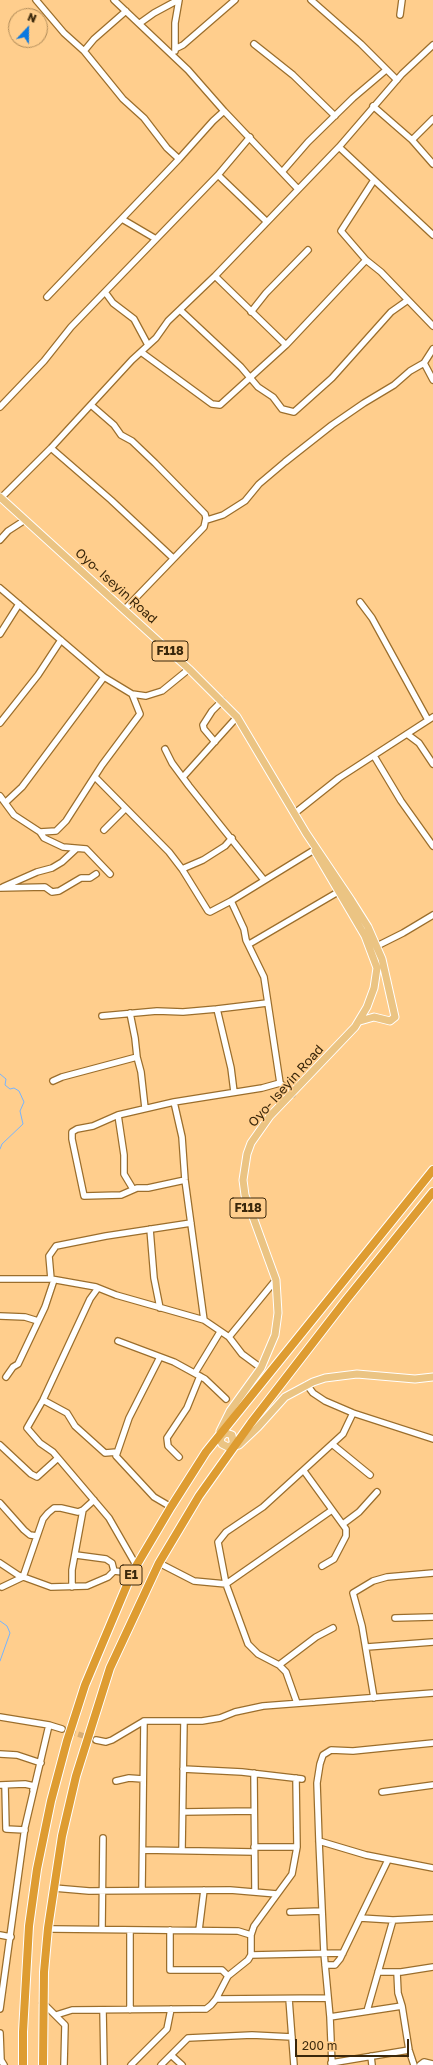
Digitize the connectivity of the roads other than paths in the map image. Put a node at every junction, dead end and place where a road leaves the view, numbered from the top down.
1 (36, 0) edge
2 (114, 0) edge
3 (179, 0) edge
4 (235, 0) edge
5 (311, 0) edge
6 (402, 0) edge
7 (126, 11) junction
8 (400, 15) dead end
9 (140, 23) junction
10 (254, 44) dead end
11 (433, 45) edge
12 (175, 49) junction
13 (84, 52) junction
14 (174, 57) junction
15 (386, 70) junction
16 (397, 80) junction
17 (373, 106) junction
18 (224, 111) junction
19 (335, 116) junction
20 (433, 119) edge
21 (250, 137) junction
22 (412, 140) junction
23 (339, 147) junction
24 (179, 159) junction
25 (433, 164) edge
26 (282, 172) junction
27 (218, 175) junction
28 (374, 180) junction
29 (298, 188) junction
30 (122, 219) junction
31 (266, 221) junction
32 (433, 235) edge
33 (156, 240) junction
34 (308, 250) dead end
35 (366, 260) junction
36 (215, 276) junction
37 (105, 292) junction
38 (47, 297) dead end
39 (408, 300) junction
40 (180, 310) junction
41 (251, 312) junction
42 (433, 326) edge
43 (148, 344) junction
44 (286, 345) junction
45 (433, 349) edge
46 (141, 352) junction
47 (424, 363) junction
48 (250, 378) junction
49 (433, 380) edge
50 (91, 405) junction
51 (0, 408) edge
52 (51, 448) junction
53 (0, 498) edge
54 (25, 520) junction
55 (206, 520) junction
56 (0, 540) edge
57 (173, 558) junction
58 (0, 588) edge
59 (360, 602) dead end
60 (19, 604) junction
61 (124, 609) junction
62 (0, 634) edge
63 (61, 640) junction
64 (190, 669) junction
65 (104, 677) junction
66 (132, 694) junction
67 (222, 701) junction
68 (237, 717) junction
69 (433, 717) edge
70 (428, 720) junction
71 (0, 723) edge
72 (407, 734) junction
73 (215, 742) junction
74 (165, 749) dead end
75 (374, 756) junction
76 (433, 764) edge
77 (95, 777) junction
78 (183, 777) junction
79 (0, 796) edge
80 (6, 802) junction
81 (125, 810) junction
82 (295, 813) junction
83 (104, 830) dead end
84 (40, 832) junction
85 (306, 832) junction
86 (232, 838) junction
87 (433, 846) edge
88 (76, 849) junction
89 (314, 850) junction
90 (182, 869) junction
91 (96, 874) dead end
92 (110, 874) dead end
93 (264, 880) junction
94 (0, 888) edge
95 (338, 892) junction
96 (232, 900) junction
97 (433, 915) edge
98 (251, 942) dead end
99 (377, 946) junction
100 (267, 1003) junction
101 (217, 1009) junction
102 (130, 1013) junction
103 (102, 1016) dead end
104 (360, 1021) junction
105 (137, 1057) junction
106 (53, 1081) dead end
107 (280, 1083) junction
108 (234, 1092) junction
109 (292, 1094) junction
110 (174, 1102) junction
111 (145, 1108) junction
112 (118, 1115) junction
113 (433, 1170) edge
114 (185, 1180) junction
115 (133, 1189) junction
116 (433, 1192) edge
117 (191, 1223) junction
118 (150, 1229) junction
119 (0, 1278) edge
120 (52, 1280) junction
121 (274, 1282) dead end
122 (98, 1288) junction
123 (160, 1308) junction
124 (0, 1316) edge
125 (204, 1320) junction
126 (38, 1321) junction
127 (220, 1332) junction
128 (229, 1337) junction
129 (118, 1341) dead end
130 (160, 1357) junction
131 (261, 1368) junction
132 (197, 1374) junction
133 (6, 1377) dead end
134 (433, 1377) edge
135 (307, 1385) junction
136 (226, 1399) dead end
137 (43, 1400) junction
138 (353, 1413) junction
139 (230, 1438) junction
140 (433, 1439) edge
141 (332, 1444) junction
142 (0, 1445) edge
143 (117, 1452) junction
144 (179, 1457) dead end
145 (58, 1458) junction
146 (304, 1471) junction
147 (370, 1475) dead end
148 (377, 1492) dead end
149 (94, 1500) junction
150 (0, 1503) edge
151 (171, 1507) junction
152 (83, 1510) junction
153 (332, 1510) junction
154 (343, 1524) junction
155 (37, 1536) junction
156 (76, 1555) junction
157 (0, 1562) edge
158 (159, 1564) junction
159 (136, 1565) junction
160 (322, 1566) dead end
161 (114, 1571) junction
162 (132, 1573) junction
163 (433, 1573) edge
164 (23, 1577) junction
165 (226, 1584) junction
166 (2, 1587) dead end
167 (72, 1587) junction
168 (433, 1617) edge
169 (395, 1618) dead end
170 (333, 1628) dead end
171 (433, 1642) edge
172 (366, 1647) junction
173 (279, 1665) junction
174 (433, 1693) edge
175 (433, 1697) edge
176 (374, 1698) junction
177 (297, 1703) junction
178 (0, 1717) edge
179 (144, 1721) junction
180 (184, 1721) junction
181 (49, 1725) junction
182 (62, 1729) tunnel mouth
183 (96, 1740) tunnel mouth
184 (433, 1743) edge
185 (0, 1754) edge
186 (40, 1763) junction
187 (183, 1769) junction
188 (254, 1773) junction
189 (143, 1779) junction
190 (116, 1781) dead end
191 (3, 1785) edge
192 (433, 1785) edge
193 (382, 1792) dead end
194 (33, 1793) junction
195 (254, 1811) junction
196 (182, 1812) junction
197 (25, 1830) junction
198 (103, 1838) dead end
199 (319, 1841) junction
200 (297, 1847) junction
201 (143, 1850) junction
202 (182, 1850) junction
203 (254, 1850) junction
204 (388, 1860) junction
205 (433, 1868) edge
206 (54, 1888) junction
207 (142, 1890) junction
208 (204, 1890) junction
209 (102, 1891) junction
210 (255, 1891) junction
211 (278, 1894) junction
212 (322, 1911) junction
213 (290, 1912) dead end
214 (360, 1918) junction
215 (433, 1918) edge
216 (393, 1920) junction
217 (53, 1929) dead end
218 (102, 1929) junction
219 (170, 1930) junction
220 (199, 1930) junction
221 (130, 1931) junction
222 (0, 1935) edge
223 (250, 1935) junction
224 (11, 1937) junction
225 (324, 1953) junction
226 (343, 1953) junction
227 (251, 1955) junction
228 (325, 1965) junction
229 (433, 1967) edge
230 (378, 1972) junction
231 (396, 1972) junction
232 (228, 1976) junction
233 (328, 1998) junction
234 (216, 1999) junction
235 (289, 1999) junction
236 (42, 2003) junction
237 (402, 2006) junction
238 (0, 2009) edge
239 (171, 2009) junction
240 (103, 2010) junction
241 (130, 2010) junction
242 (367, 2011) junction
243 (56, 2015) junction
244 (330, 2016) junction
245 (0, 2033) edge
246 (292, 2037) junction
247 (409, 2050) junction
248 (171, 2055) junction
249 (370, 2056) junction
250 (2, 2061) edge
251 (332, 2064) edge
252 (433, 2064) edge
253 (23, 2065) edge
254 (43, 2065) edge
255 (64, 2065) edge
256 (104, 2065) edge
257 (131, 2065) edge
258 (161, 2065) edge
259 (182, 2065) edge
260 (294, 2065) edge
261 (372, 2065) edge
262 (414, 2065) edge
263 (420, 2065) edge

1 - 13 street
2 - 7 street
3 - 9 street
3 - 12 street
4 - 12 street
5 - 15 street
6 - 8 street
7 - 9 street
7 - 13 street
9 - 14 street
10 - 19 street
11 - 16 street
12 - 14 street
13 - 24 street
14 - 18 street
15 - 16 street
15 - 19 street
16 - 17 street
17 - 22 street
17 - 23 street
18 - 21 street
18 - 24 street
19 - 26 street
20 - 22 street
21 - 26 street
21 - 27 street
22 - 25 street
23 - 28 street
23 - 29 street
24 - 30 street
26 - 29 street
27 - 31 street
27 - 33 street
28 - 32 street
28 - 35 street
29 - 31 street
30 - 33 street
30 - 38 street
31 - 36 street
33 - 37 street
34 - 41 street
35 - 39 street
35 - 44 street
36 - 40 street
36 - 41 street
37 - 43 street
37 - 51 street
39 - 42 street
39 - 48 street
40 - 43 street
40 - 48 street
41 - 44 street
43 - 46 street
44 - 48 street
45 - 47 street
46 - 48 street
46 - 50 street
47 - 49 street
47 - 55 street
50 - 52 street
50 - 55 street
52 - 53 street
52 - 57 street
53 - 54 main road, Oyo- Iseyin Road / F118
54 - 56 street
54 - 61 main road, Oyo- Iseyin Road / F118
55 - 57 street
57 - 61 street
58 - 60 street
59 - 70 street
60 - 62 street
60 - 63 street
61 - 64 main road, Oyo- Iseyin Road / F118
63 - 65 street
63 - 71 street
64 - 66 street
64 - 67 main road, Oyo- Iseyin Road / F118
65 - 66 street
65 - 80 street
66 - 77 street
67 - 68 main road, Oyo- Iseyin Road / F118
67 - 73 street
68 - 73 street
68 - 82 main road, Oyo- Iseyin Road / F118
69 - 70 street
70 - 72 street
72 - 75 street
72 - 76 street
73 - 78 street
74 - 78 street
75 - 82 street
75 - 87 street
77 - 81 street
77 - 84 street
78 - 86 street
79 - 80 street
80 - 84 street
81 - 83 street
81 - 90 street
82 - 85 main road, Oyo- Iseyin Road / F118
84 - 88 street
85 - 89 main road, Oyo- Iseyin Road / F118
85 - 99 main road, Oyo- Iseyin Road / F118
86 - 90 street
86 - 93 street
88 - 92 street
88 - 94 street
89 - 93 street
89 - 95 main road, Oyo- Iseyin Road / F118
90 - 96 street
91 - 94 street
93 - 96 street
95 - 98 street
95 - 104 main road, Oyo- Iseyin Road / F118
96 - 100 street
97 - 99 street
99 - 104 main road, Oyo- Iseyin Road / F118
100 - 101 street
100 - 107 street
101 - 102 street
101 - 108 street
102 - 103 street
102 - 105 street
104 - 109 main road, Oyo- Iseyin Road / F118
105 - 106 street
105 - 111 street
107 - 108 street
107 - 109 street
108 - 110 street
109 - 131 main road, Oyo- Iseyin Road / F118
110 - 111 street
110 - 114 street
111 - 112 street
112 - 115 street
112 - 115 street
113 - 139 highway, E1
114 - 115 street
114 - 117 street
116 - 139 highway, E1
117 - 118 street
117 - 125 street
118 - 120 street
118 - 123 street
119 - 120 street
120 - 122 street
120 - 126 street
121 - 128 street
122 - 123 street
122 - 137 street
123 - 125 street
124 - 126 street
125 - 127 street
126 - 133 street
127 - 128 street
127 - 132 street
128 - 131 street
129 - 130 street
130 - 132 street
130 - 143 street
131 - 139 main road, Oyo- Iseyin Road / F118
132 - 136 street
132 - 144 street
134 - 135 main road
135 - 138 street
135 - 139 main road
137 - 143 street
137 - 145 street
138 - 140 street
138 - 141 street
139 - 151 highway, E1
139 - 158 highway, E1
141 - 146 street
141 - 147 street
142 - 145 street
143 - 151 street
145 - 149 street
146 - 153 street
146 - 165 street
148 - 154 street
149 - 152 street
149 - 159 street
150 - 155 street
151 - 159 highway, E1
152 - 155 street
152 - 156 street
153 - 154 street
153 - 165 street
154 - 160 street
155 - 164 street
156 - 161 street
156 - 167 street
157 - 164 street
158 - 165 street
158 - 206 highway, E1
159 - 162 highway, E1
161 - 162 street
161 - 167 street
162 - 253 highway, E1
163 - 172 street
164 - 166 street
164 - 167 street
165 - 173 street
168 - 169 street
170 - 173 street
171 - 172 street
172 - 176 street
173 - 177 street
174 - 175 street
174 - 176 street
176 - 177 street
177 - 180 street
178 - 181 street
179 - 180 street
179 - 183 street
179 - 189 street
180 - 187 street
181 - 182 street
181 - 186 street
184 - 199 street
185 - 186 street
186 - 194 street
187 - 188 street
187 - 196 street
188 - 195 street
188 - 200 street
189 - 190 street
189 - 201 street
191 - 194 street
191 - 197 street
192 - 193 street
194 - 197 street
195 - 196 street
195 - 203 street
196 - 202 street
197 - 224 street
198 - 209 street
199 - 204 street
199 - 212 street
200 - 203 street
200 - 211 street
201 - 202 street
201 - 207 street
202 - 203 street
203 - 210 street
204 - 205 street
204 - 214 street
206 - 209 street
206 - 236 highway, E1
207 - 208 street
207 - 209 street
208 - 210 street
208 - 220 street
209 - 218 street
210 - 211 street
211 - 223 street
212 - 213 street
212 - 225 street
214 - 216 street
214 - 226 street
215 - 216 street
216 - 230 street
217 - 218 street
218 - 221 street
219 - 220 street
219 - 221 street
219 - 232 street
220 - 223 street
221 - 241 street
222 - 224 street
223 - 227 street
224 - 238 street
225 - 226 street
225 - 227 street
225 - 228 street
226 - 228 street
227 - 232 street
228 - 233 street
229 - 231 street
230 - 231 street
230 - 242 street
231 - 237 street
232 - 234 street
233 - 235 street
233 - 244 street
234 - 235 street
234 - 239 street
235 - 246 street
236 - 243 street
236 - 254 highway, E1
237 - 242 street
237 - 247 street
239 - 241 street
239 - 257 street
240 - 241 street
240 - 243 street
240 - 256 street
242 - 244 street
243 - 255 street
244 - 251 street
245 - 250 street
246 - 248 street
246 - 260 street
247 - 249 street
247 - 262 street
248 - 258 street
248 - 259 street
249 - 251 street
249 - 261 street
252 - 263 street

